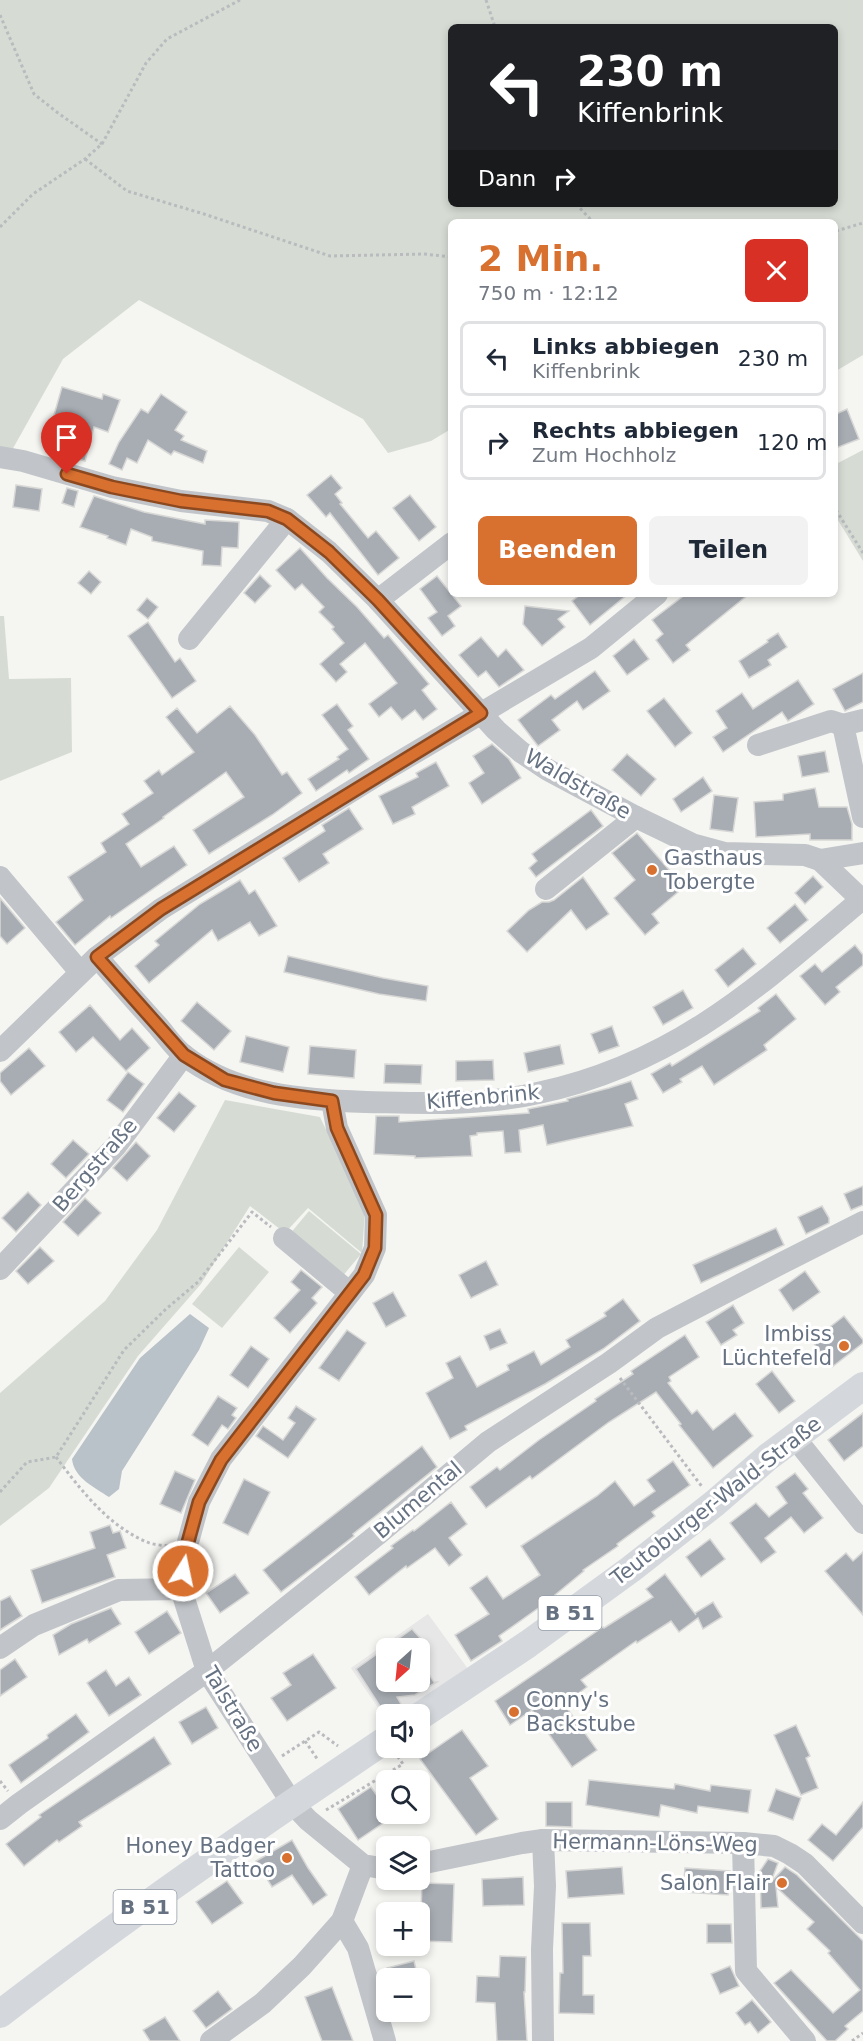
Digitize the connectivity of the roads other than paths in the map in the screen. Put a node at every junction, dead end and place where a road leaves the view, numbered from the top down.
1 (0, 457) edge
2 (287, 519) junction
3 (448, 546) edge
4 (653, 597) edge
5 (378, 600) junction
6 (189, 639) dead end
7 (481, 713) junction
8 (853, 723) edge
9 (758, 745) dead end
10 (636, 817) junction
11 (863, 817) edge
12 (863, 854) edge
13 (820, 860) junction
14 (0, 877) edge
15 (546, 889) dead end
16 (862, 897) edge
17 (97, 957) junction
18 (80, 972) junction
19 (0, 1051) edge
20 (184, 1055) junction
21 (332, 1101) junction
22 (863, 1222) edge
23 (284, 1238) road end
24 (0, 1269) edge
25 (350, 1293) junction
26 (863, 1386) edge
27 (795, 1438) junction
28 (863, 1522) edge
29 (181, 1589) junction
30 (0, 1648) edge
31 (207, 1671) junction
32 (430, 1709) edge
33 (376, 1753) edge
34 (292, 1803) junction
35 (0, 1819) edge
36 (543, 1840) junction
37 (743, 1843) junction
38 (430, 1862) edge
39 (363, 1865) junction
40 (376, 1870) edge
41 (342, 1921) junction
42 (863, 1923) edge
43 (0, 2014) edge
44 (211, 2041) edge
45 (385, 2041) edge
46 (543, 2041) edge
47 (805, 2041) edge

1 - 2 street, Waldstraße
2 - 5 street, Waldstraße
2 - 6 street
3 - 5 street
4 - 7 street
5 - 7 street, Waldstraße
7 - 10 street, Waldstraße
7 - 17 street
8 - 9 street
8 - 11 street
10 - 13 street, Waldstraße
10 - 15 street
12 - 13 street, Waldstraße
13 - 16 street
14 - 18 street
16 - 21 street, Kiffenbrink
17 - 18 street
17 - 20 street, Kiffenbrink
18 - 19 street
20 - 21 street, Kiffenbrink
20 - 24 street, Bergstraße
21 - 25 street, Talstraße
22 - 31 street, Blumental
23 - 25 street
25 - 29 street, Talstraße
26 - 27 main road, Teutoburger-Wald-Straße / B 51
27 - 28 street
27 - 32 main road, Teutoburger-Wald-Straße / B 51
29 - 30 street
29 - 31 street, Talstraße
31 - 34 street, Talstraße
31 - 35 street, Blumental
33 - 34 main road, B 51
34 - 39 street
34 - 43 main road, B 51
36 - 37 street, Hermann-Löns-Weg
36 - 38 street, Hermann-Löns-Weg
36 - 46 street
37 - 42 street, Hermann-Löns-Weg
37 - 47 street
39 - 40 street
39 - 41 street
41 - 44 street
41 - 45 street

